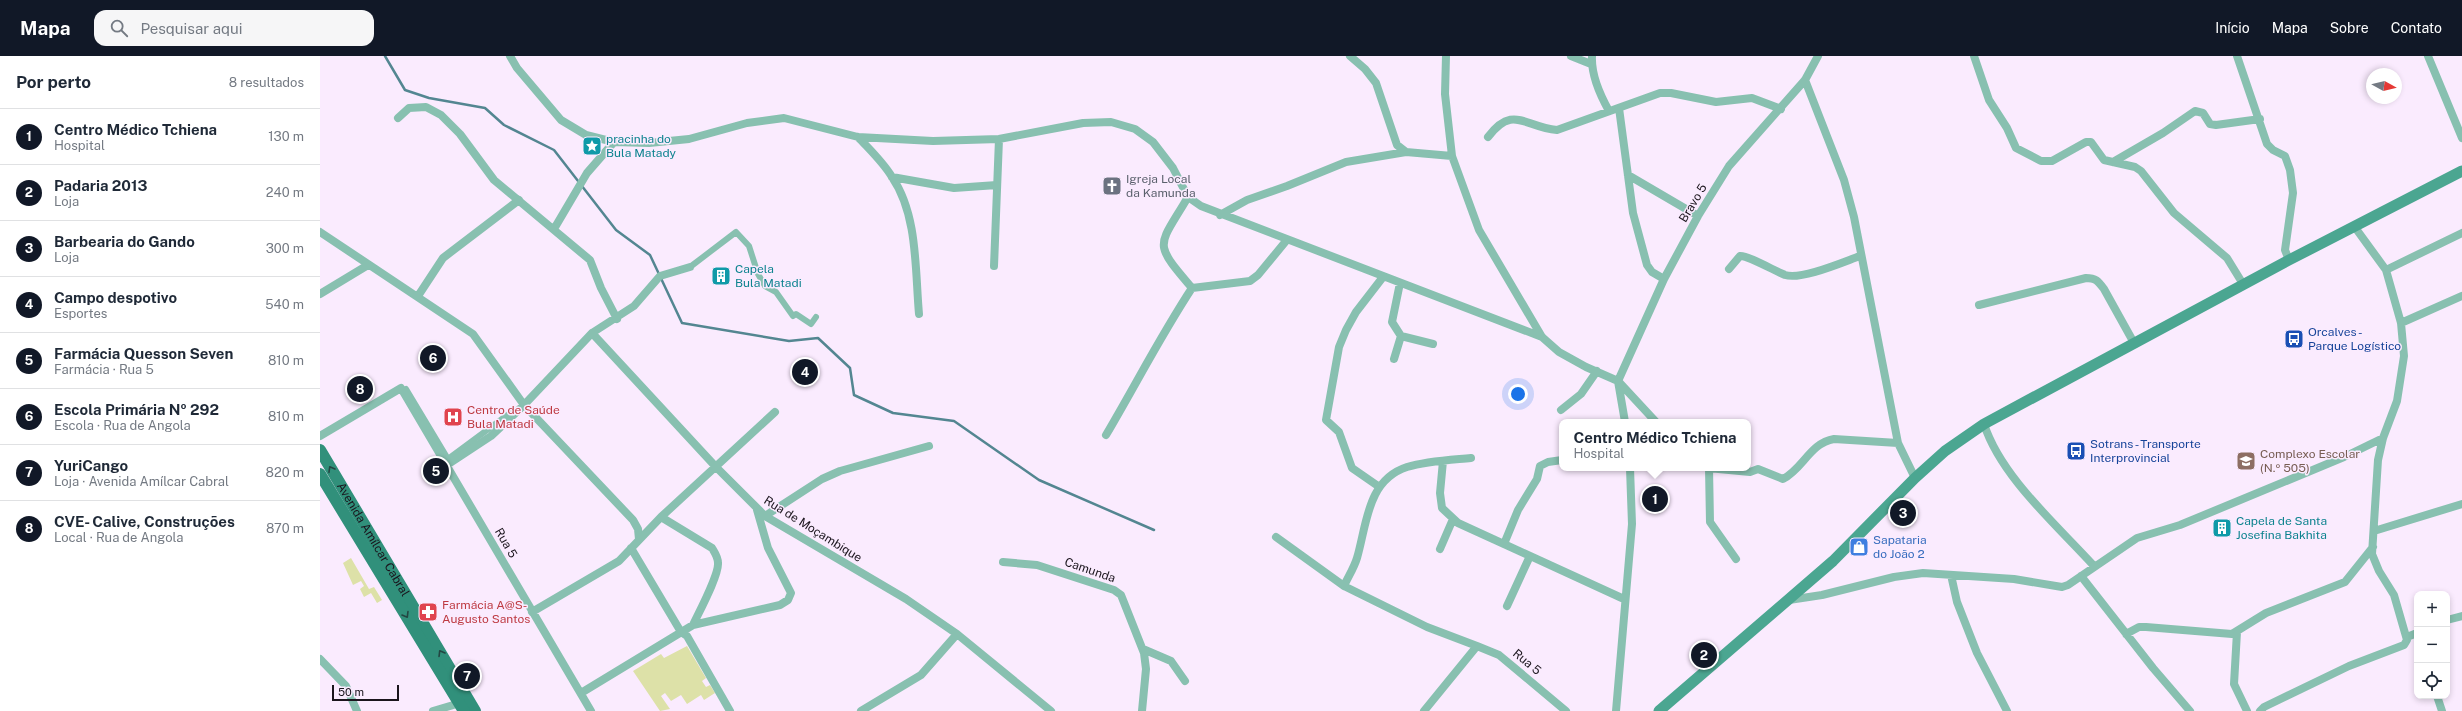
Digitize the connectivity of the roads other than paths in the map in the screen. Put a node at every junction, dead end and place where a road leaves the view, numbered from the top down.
1 (510, 56) edge
2 (1350, 56) edge
3 (1446, 56) edge
4 (1571, 56) edge
5 (1818, 56) edge
6 (1974, 56) edge
7 (2237, 56) edge
8 (2428, 56) edge
9 (1592, 60) edge
10 (1805, 80) junction
11 (1618, 108) junction
12 (1780, 109) junction
13 (1609, 112) junction
14 (398, 118) dead end
15 (2260, 119) junction
16 (858, 137) junction
17 (1488, 137) dead end
18 (2462, 138) edge
19 (999, 139) junction
20 (614, 142) junction
21 (1406, 152) junction
22 (1452, 156) junction
23 (2113, 162) junction
24 (2462, 171) edge
25 (1628, 175) junction
26 (892, 177) junction
27 (997, 184) junction
28 (1188, 197) junction
29 (519, 200) junction
30 (1220, 214) junction
31 (1698, 216) junction
32 (2354, 226) junction
33 (554, 229) junction
34 (320, 232) edge
35 (2462, 233) edge
36 (1286, 241) junction
37 (1860, 256) junction
38 (2289, 260) junction
39 (368, 265) junction
40 (994, 266) dead end
41 (690, 267) joint
42 (1729, 269) dead end
43 (2386, 270) junction
44 (1383, 277) junction
45 (1664, 279) junction
46 (1400, 283) junction
47 (2243, 284) junction
48 (1192, 288) junction
49 (320, 294) edge
50 (418, 296) junction
51 (2462, 296) edge
52 (1979, 305) dead end
53 (919, 314) dead end
54 (816, 317) dead end
55 (617, 319) junction
56 (2402, 324) junction
57 (592, 333) junction
58 (1401, 336) junction
59 (1542, 337) junction
60 (2134, 343) junction
61 (1433, 344) dead end
62 (1394, 359) dead end
63 (1597, 371) junction
64 (1618, 380) junction
65 (404, 388) junction
66 (524, 405) junction
67 (515, 409) dead end
68 (1561, 410) dead end
69 (775, 412) dead end
70 (1624, 419) edge
71 (1653, 419) edge
72 (1984, 424) junction
73 (1106, 435) dead end
74 (320, 436) edge
75 (2383, 438) junction
76 (1898, 443) junction
77 (929, 446) dead end
78 (320, 450) edge
79 (1471, 458) dead end
80 (1559, 460) edge
81 (1443, 461) junction
82 (447, 465) junction
83 (716, 467) junction
84 (1630, 471) edge
85 (1708, 471) edge
86 (1740, 471) edge
87 (320, 474) edge
88 (1915, 478) junction
89 (1378, 486) junction
90 (2462, 504) edge
91 (757, 510) junction
92 (765, 516) junction
93 (661, 517) junction
94 (1453, 519) junction
95 (2374, 531) junction
96 (1276, 537) dead end
97 (639, 539) junction
98 (1504, 544) junction
99 (2373, 547) junction
100 (631, 548) junction
101 (1440, 549) dead end
102 (1530, 556) junction
103 (1736, 559) dead end
104 (1003, 562) dead end
105 (2094, 566) junction
106 (1951, 575) junction
107 (2081, 576) junction
108 (1344, 586) junction
109 (1624, 599) junction
110 (1789, 600) junction
111 (1507, 606) dead end
112 (532, 612) junction
113 (2462, 616) edge
114 (2450, 619) edge
115 (693, 625) junction
116 (681, 632) junction
117 (2237, 632) junction
118 (957, 634) junction
119 (2126, 634) junction
120 (2414, 636) edge
121 (1477, 646) junction
122 (1143, 649) junction
123 (320, 659) edge
124 (1185, 681) dead end
125 (581, 693) junction
126 (2438, 699) edge
127 (462, 707) edge
128 (357, 711) edge
129 (432, 711) edge
130 (475, 711) edge
131 (591, 711) edge
132 (730, 711) edge
133 (861, 711) edge
134 (1051, 711) edge
135 (1142, 711) edge
136 (1424, 711) edge
137 (1566, 711) edge
138 (1616, 711) edge
139 (1659, 711) edge
140 (2007, 711) edge
141 (2190, 711) edge
142 (2246, 711) edge
143 (2260, 711) edge
144 (2442, 711) edge

1 - 20 street
2 - 21 street
3 - 22 street
4 - 9 street
5 - 10 street, Bravo 5
6 - 23 street
7 - 15 street
8 - 18 street
9 - 13 street
10 - 12 street, Bravo 5
10 - 37 street
11 - 12 street
11 - 13 street
11 - 25 street
12 - 31 street, Bravo 5
13 - 17 street
14 - 29 street
15 - 23 street
15 - 38 street
16 - 19 street
16 - 20 street
16 - 26 street
19 - 27 street
19 - 28 street
20 - 33 street
21 - 22 street
21 - 30 street
22 - 59 street
23 - 47 street
24 - 32 main road
25 - 31 street
25 - 45 street
26 - 27 street
26 - 53 street
27 - 40 street
28 - 30 street
28 - 48 street
29 - 33 street
29 - 50 street
30 - 36 street
31 - 45 street, Bravo 5
32 - 38 main road
32 - 43 street
33 - 55 street
34 - 39 street
35 - 43 street
36 - 44 street
36 - 48 street
37 - 42 street
37 - 76 street
38 - 47 main road
39 - 49 street
39 - 50 street
41 - 54 street
41 - 55 street
43 - 56 street
44 - 46 street
44 - 89 street
45 - 64 street, Bravo 5
46 - 58 street
46 - 59 street
47 - 60 main road
48 - 73 street
50 - 66 street
51 - 56 street
52 - 60 street
55 - 57 street
56 - 75 street
57 - 66 street
57 - 83 street, Rua de Moçambique
58 - 61 street
58 - 62 street
59 - 63 street
60 - 72 main road
63 - 64 street
63 - 68 street
64 - 70 street
64 - 71 street
65 - 67 street
65 - 74 street
65 - 82 street, Rua 5
66 - 82 street
66 - 97 street
69 - 83 street
72 - 88 main road
72 - 105 street
75 - 95 street
75 - 105 street
76 - 86 street
76 - 88 street
77 - 92 street
130 -> 78 main road, Avenida Amílcar Cabral
79 - 81 street
80 - 98 street
81 - 89 street
81 - 94 street
82 - 112 street, Rua 5
83 - 91 street, Rua de Moçambique
83 - 93 street
84 - 109 street
85 - 103 street
87 -> 127 main road, Avenida Amílcar Cabral
88 - 110 main road
89 - 108 street
90 - 95 street
91 - 92 street, Rua de Moçambique
91 - 115 street
92 - 118 street, Rua de Moçambique
93 - 97 street
93 - 115 street
94 - 98 street
94 - 101 street
95 - 99 street
96 - 108 street, Rua 5
97 - 100 street
98 - 102 street
99 - 117 street
99 - 120 street
100 - 112 street
100 - 116 street
102 - 109 street
102 - 111 street
104 - 122 street, Camunda
105 - 107 street
106 - 107 street
106 - 110 street
106 - 140 street
107 - 119 street
108 - 121 street, Rua 5
109 - 138 street
110 - 139 main road
112 - 125 street, Rua 5
113 - 114 street
115 - 116 street
116 - 125 street
116 - 132 street
117 - 119 street
117 - 142 street
118 - 133 street
118 - 134 street, Rua de Moçambique
119 - 141 street
120 - 143 street
121 - 136 street
121 - 137 street, Rua 5
122 - 124 street
122 - 135 street, Camunda
123 - 128 street
125 - 131 street, Rua 5
126 - 144 street
127 - 129 street

